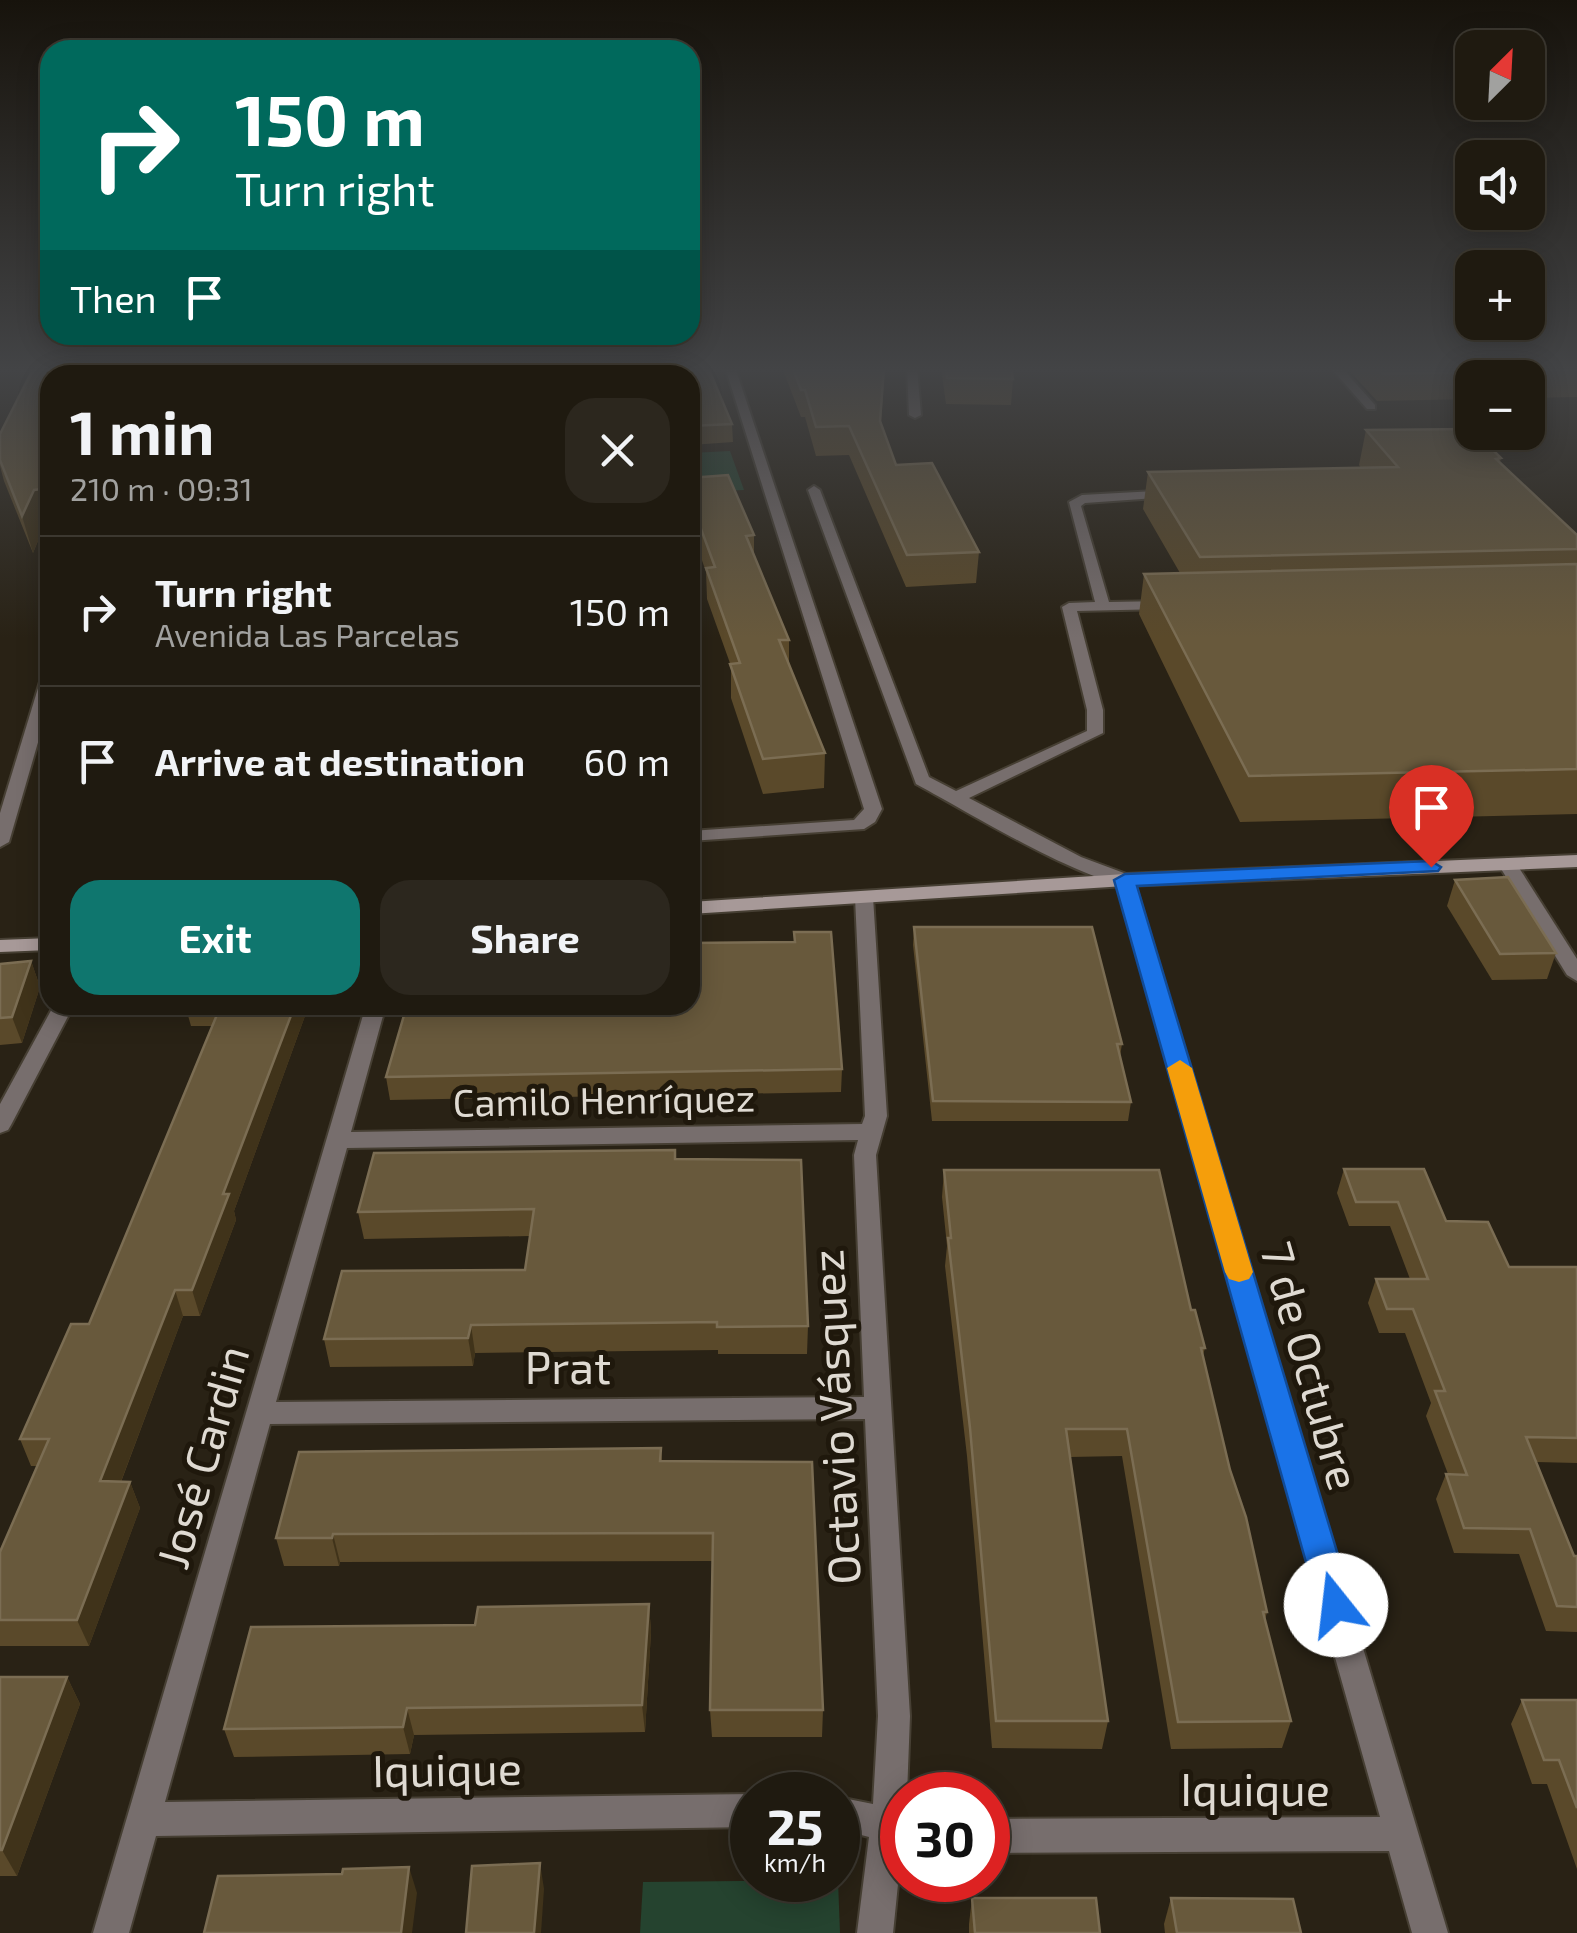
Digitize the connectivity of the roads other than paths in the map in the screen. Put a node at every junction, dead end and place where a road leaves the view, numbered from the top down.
1 (759, 457) edge
2 (814, 490) dead end
3 (1193, 492) edge
4 (1182, 604) edge
5 (1103, 606) junction
6 (40, 708) edge
7 (955, 798) junction
8 (700, 835) edge
9 (0, 842) edge
10 (1577, 862) edge
11 (1508, 864) junction
12 (1125, 880) junction
13 (864, 897) junction
14 (700, 907) edge
15 (40, 944) edge
16 (0, 946) edge
17 (1577, 975) edge
18 (59, 1015) edge
19 (373, 1015) edge
20 (0, 1125) edge
21 (871, 1132) junction
22 (338, 1140) junction
23 (878, 1408) junction
24 (260, 1413) junction
25 (895, 1772) edge
26 (730, 1811) edge
27 (143, 1819) junction
28 (1402, 1834) junction
29 (1010, 1836) edge
30 (882, 1902) edge
31 (111, 1933) edge
32 (876, 1933) edge
33 (1430, 1933) edge

1 - 8 street
2 - 7 street
3 - 5 street
4 - 5 street
5 - 7 street
6 - 9 street
7 - 12 street
10 - 11 street
11 - 12 street
11 - 17 street
12 - 13 street
12 - 28 street, 7 de Octubre
13 - 14 street
13 - 21 street, Octavio Vásquez
15 - 16 street
18 - 20 street
19 - 22 street, José Cardin
21 - 22 street, Camilo Henríquez
21 - 23 street, Octavio Vásquez
22 - 24 street, José Cardin
23 - 24 street, Prat
23 - 25 street, Octavio Vásquez
24 - 27 street, José Cardin
26 - 27 street, Iquique
27 - 31 street, José Cardin
28 - 29 street, Iquique
28 - 33 street, 7 de Octubre
30 - 32 street, Octavio Vásquez

